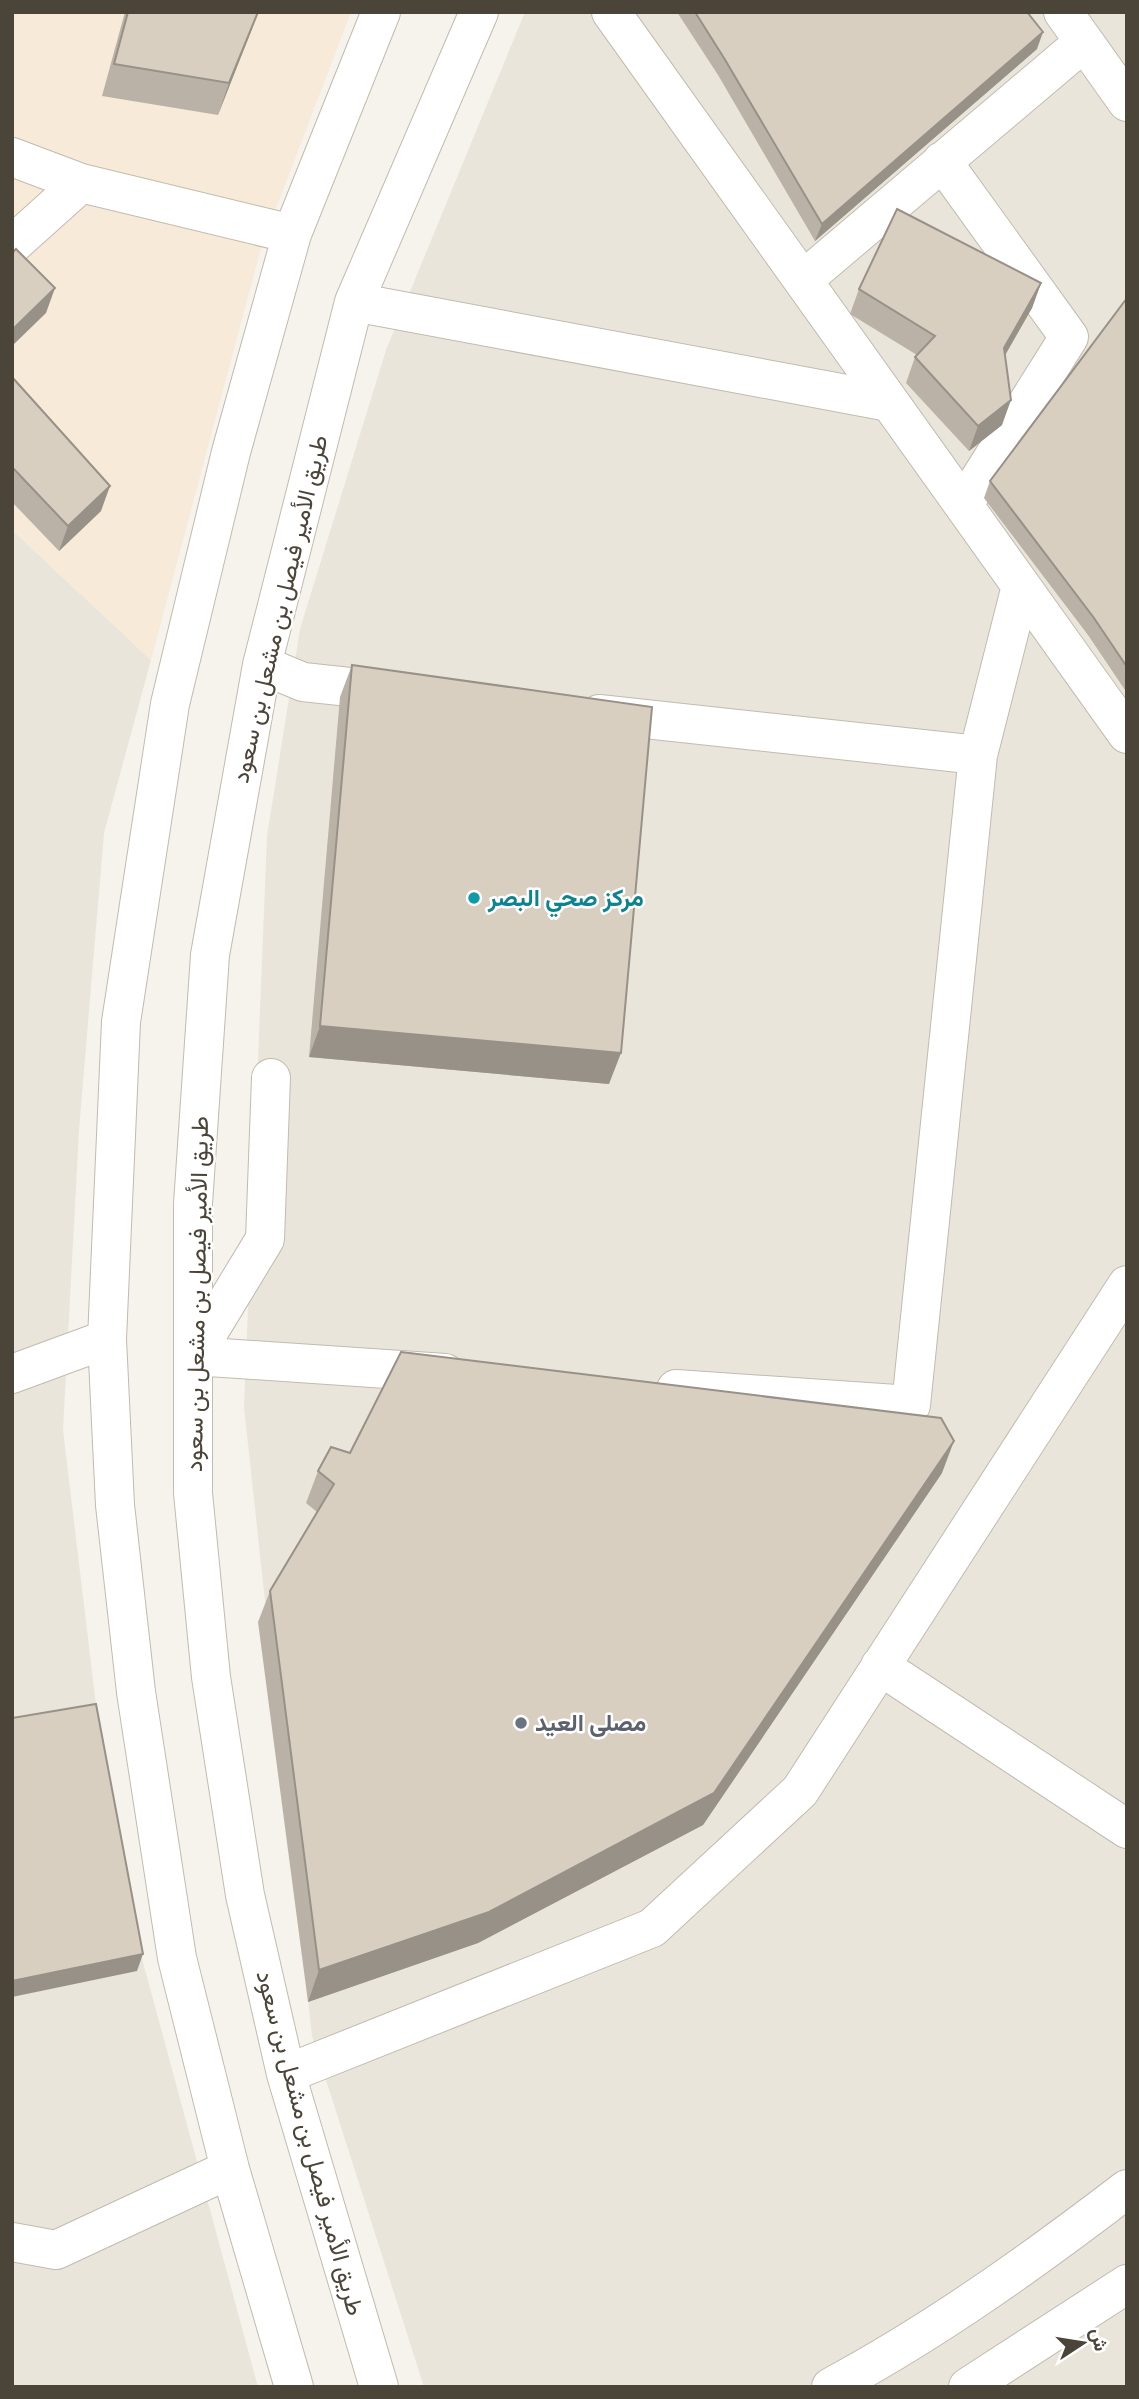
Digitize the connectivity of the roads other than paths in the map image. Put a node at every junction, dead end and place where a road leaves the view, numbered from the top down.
1 (381, 12) edge
2 (479, 12) edge
3 (611, 12) edge
4 (1074, 27) edge
5 (1127, 102) edge
6 (12, 157) edge
7 (942, 162) junction
8 (81, 183) junction
9 (292, 234) junction
10 (12, 245) edge
11 (803, 280) junction
12 (354, 302) junction
13 (889, 402) junction
14 (964, 504) junction
15 (1021, 586) junction
16 (262, 665) junction
17 (427, 695) edge
18 (565, 710) edge
19 (1127, 734) edge
20 (978, 755) junction
21 (271, 1078) dead end
22 (1127, 1285) edge
23 (107, 1339) junction
24 (194, 1356) junction
25 (12, 1374) edge
26 (483, 1376) edge
27 (635, 1386) edge
28 (880, 1666) junction
29 (1127, 1829) edge
30 (286, 2074) junction
31 (230, 2169) junction
32 (1127, 2189) edge
33 (12, 2242) edge
34 (1127, 2284) edge
35 (294, 2387) edge
36 (379, 2387) edge
37 (831, 2387) edge
38 (968, 2387) edge

1 - 9 street
2 - 12 street, طريق الأمير فيصل بن مشعل بن سعود
3 - 11 street
4 - 5 street
4 - 7 street
6 - 8 street
7 - 11 street
7 - 14 street
8 - 9 street
8 - 10 street
9 - 23 street
11 - 13 street
12 - 13 street
12 - 16 street, طريق الأمير فيصل بن مشعل بن سعود
13 - 14 street
14 - 15 street
15 - 19 street
15 - 20 street
16 - 17 street
16 - 24 street, طريق الأمير فيصل بن مشعل بن سعود
18 - 20 street
20 - 27 street
21 - 24 street
22 - 28 street
23 - 25 street
23 - 31 street
24 - 26 street
24 - 30 street, طريق الأمير فيصل بن مشعل بن سعود
28 - 29 street
28 - 30 street
30 - 36 street, طريق الأمير فيصل بن مشعل بن سعود
31 - 33 street
31 - 35 street
32 - 37 street
34 - 38 street

